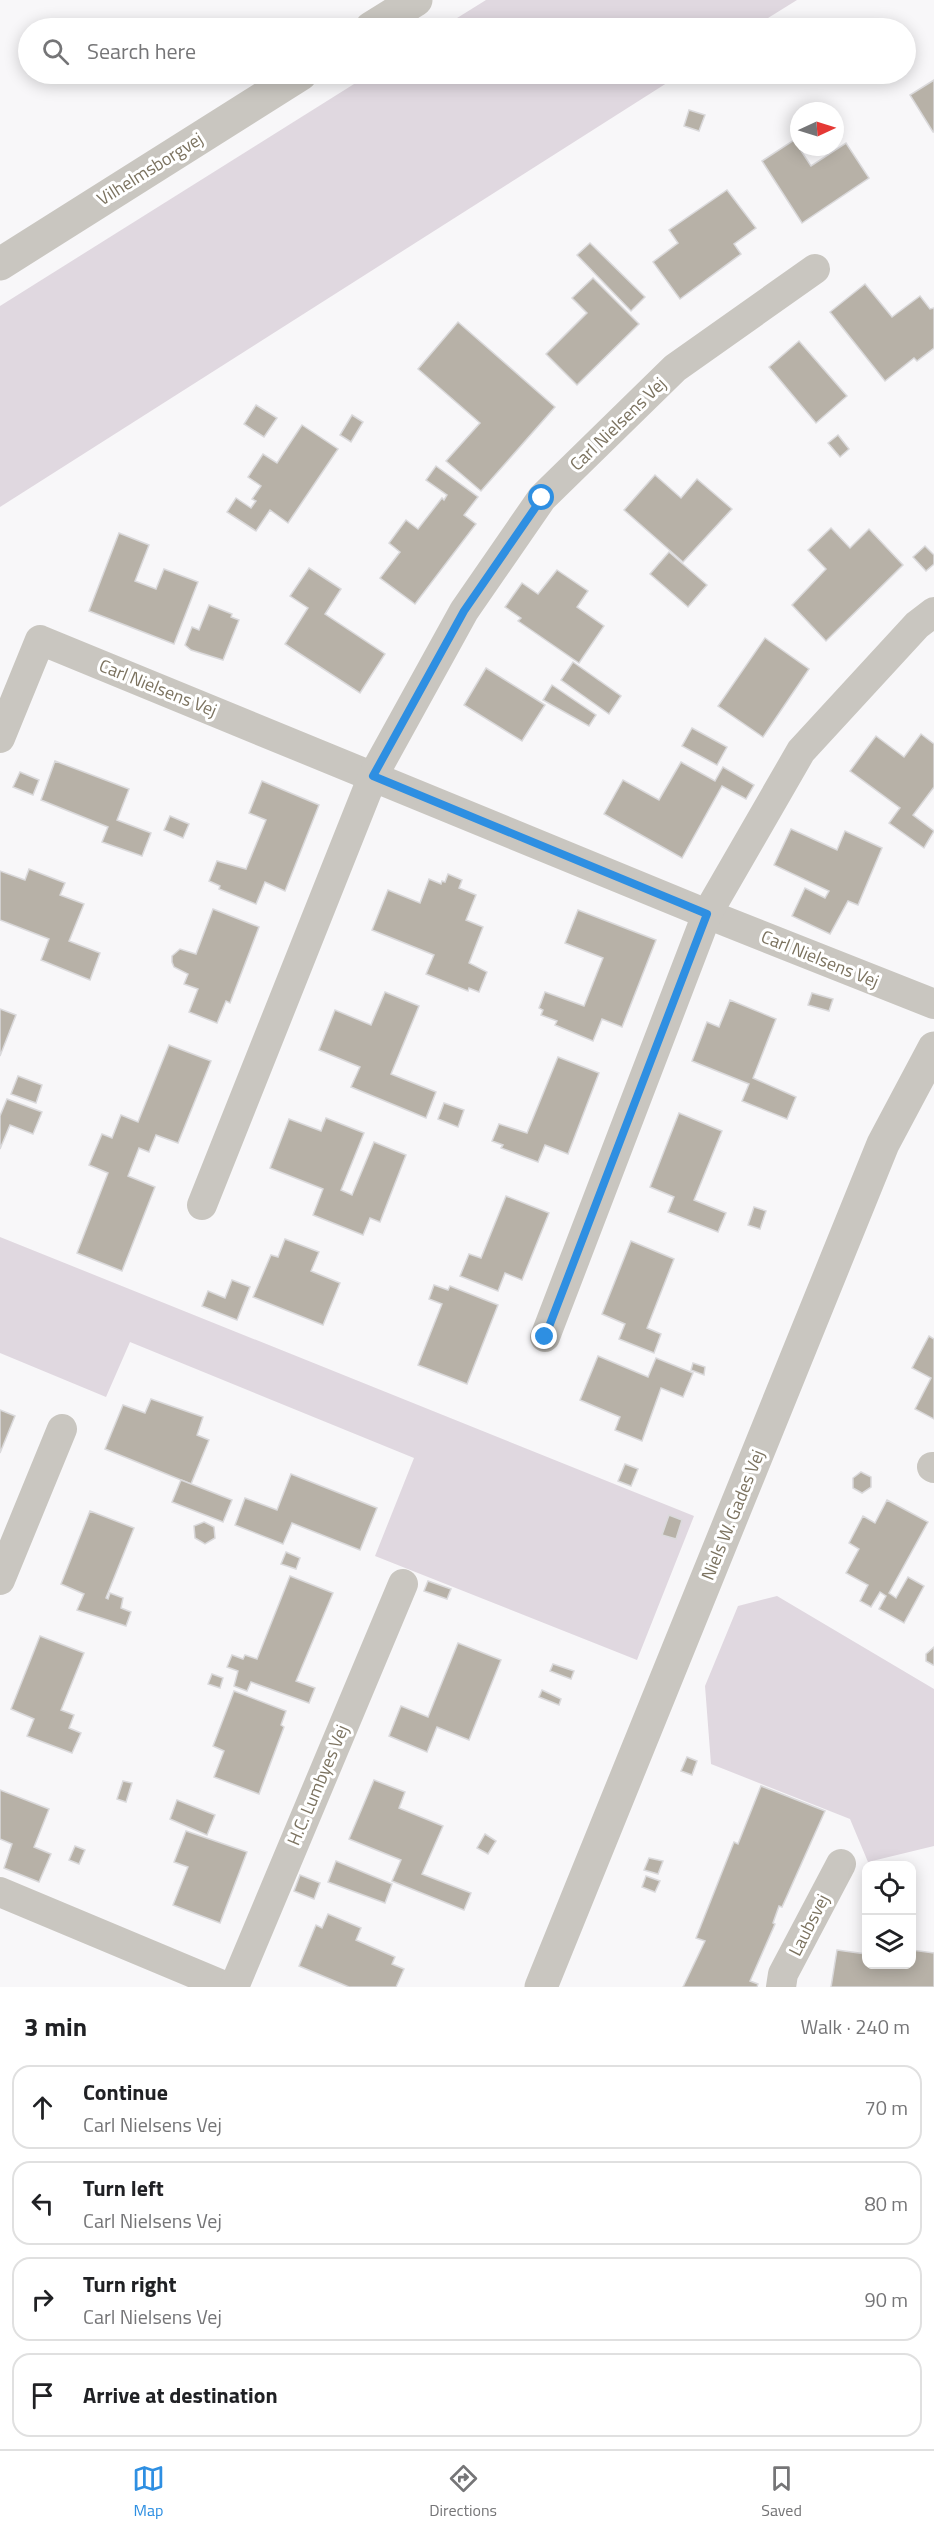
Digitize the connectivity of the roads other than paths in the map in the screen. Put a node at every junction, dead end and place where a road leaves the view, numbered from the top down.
1 (416, 0) edge
2 (387, 18) edge
3 (284, 84) edge
4 (0, 264) edge
5 (815, 269) dead end
6 (934, 612) edge
7 (0, 738) edge
8 (373, 776) junction
9 (707, 914) junction
10 (934, 1004) edge
11 (934, 1048) edge
12 (202, 1205) dead end
13 (545, 1337) dead end
14 (62, 1429) dead end
15 (0, 1580) edge
16 (403, 1584) dead end
17 (841, 1864) dead end
18 (0, 1892) edge
19 (227, 1987) edge
20 (234, 1987) edge
21 (542, 1987) edge
22 (781, 1987) edge

1 - 2 street
3 - 4 street, Vilhelmsborgvej
5 - 8 street, Carl Nielsens Vej
6 - 9 street
7 - 8 street, Carl Nielsens Vej
8 - 9 street, Carl Nielsens Vej
8 - 12 street, Carl Nielsens Vej
9 - 10 street, Carl Nielsens Vej
9 - 13 street
11 - 21 street, Niels W. Gades Vej
14 - 15 street
16 - 20 street, H.C. Lumbyes Vej
17 - 22 street, Laubsvej
18 - 19 street

